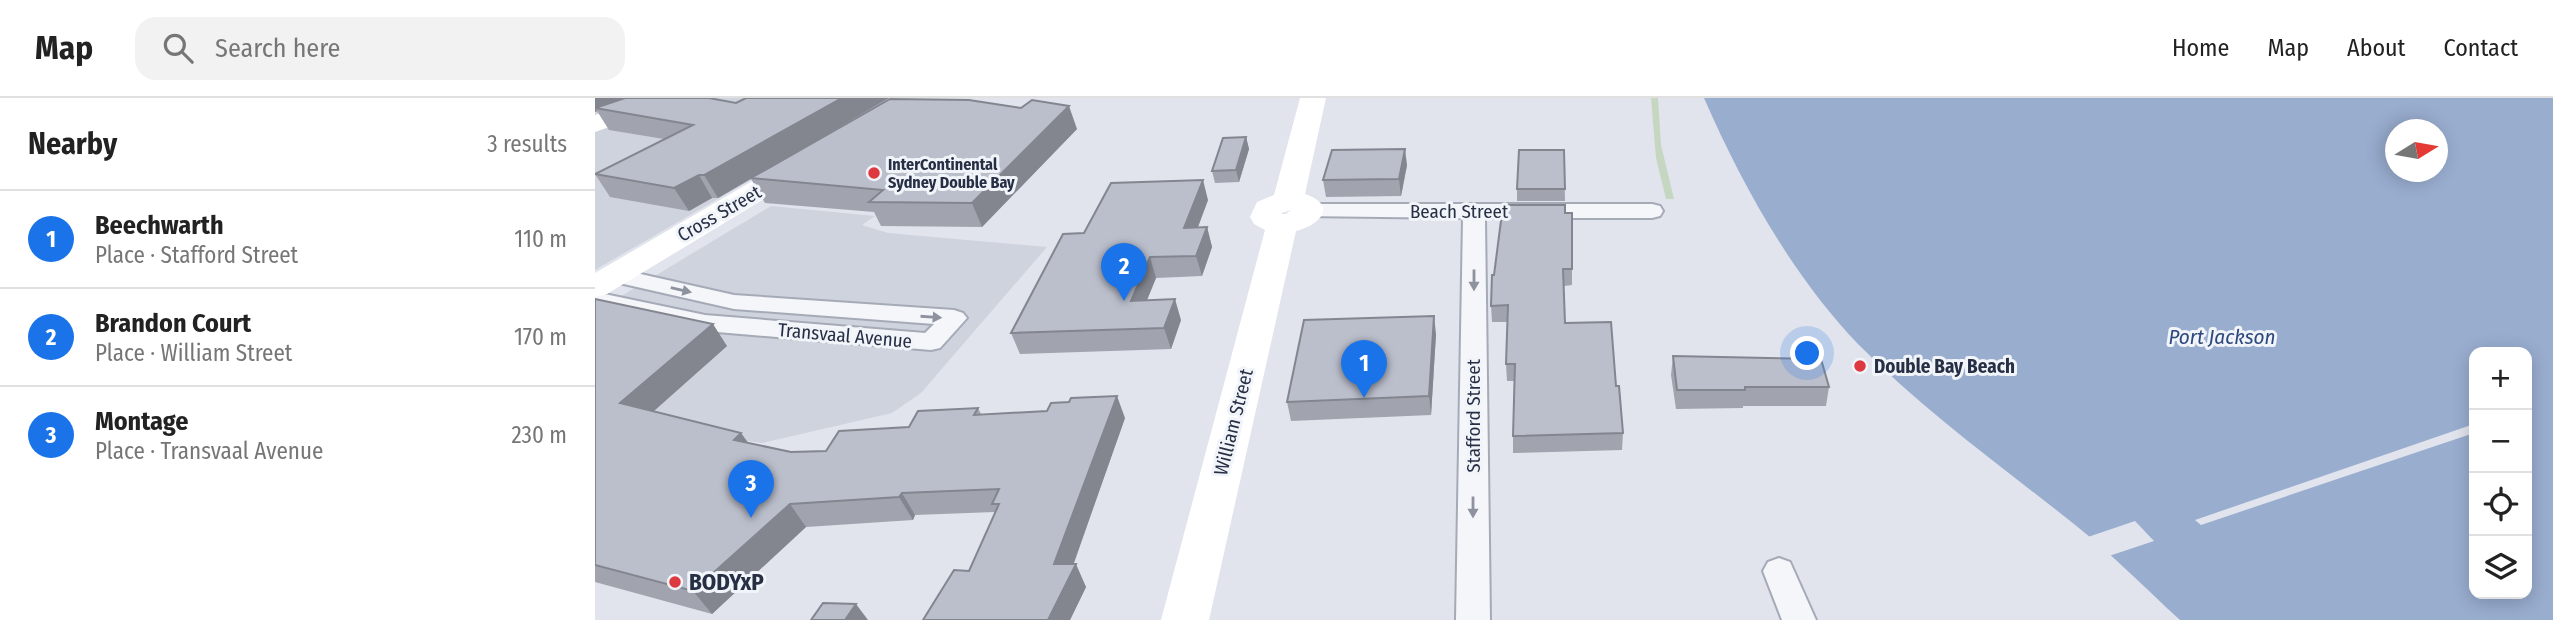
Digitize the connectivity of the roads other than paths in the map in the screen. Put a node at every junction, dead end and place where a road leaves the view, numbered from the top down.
1 (666, 98) edge
2 (1313, 98) edge
3 (595, 124) edge
4 (829, 148) edge
5 (1474, 211) junction
6 (1652, 211) dead end
7 (1293, 212) junction
8 (605, 281) edge
9 (595, 299) edge
10 (739, 302) junction
11 (887, 313) junction
12 (712, 324) junction
13 (863, 337) junction
14 (1779, 571) dead end
15 (1185, 620) edge
16 (1473, 620) edge
17 (1799, 620) edge

1 - 3 street
2 - 7 street, William Street
4 - 8 street, Cross Street
5 - 6 street, Beach Street
5 - 7 street, Beach Street
5 -> 16 street, Stafford Street
7 - 15 street, William Street
8 -> 10 street, Transvaal Avenue
9 - 12 street, Transvaal Avenue
10 - 11 street, Transvaal Avenue
10 - 12 street
11 - 13 street
11 -> 13 street, Transvaal Avenue
12 - 13 street, Transvaal Avenue
14 - 17 street

